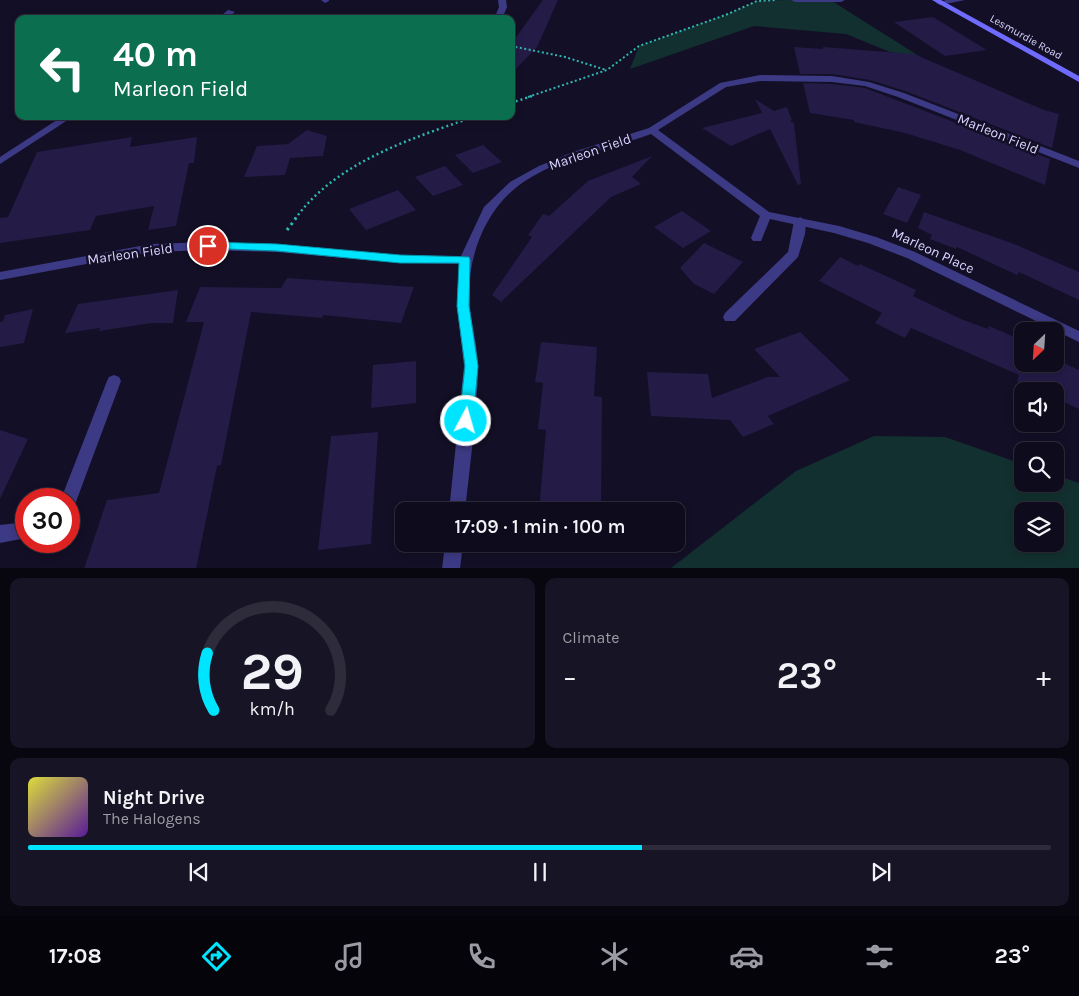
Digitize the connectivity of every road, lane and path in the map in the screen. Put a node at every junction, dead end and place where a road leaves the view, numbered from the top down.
1 (502, 0) edge
2 (776, 0) edge
3 (796, 0) edge
4 (841, 0) edge
5 (962, 0) edge
6 (938, 1) edge
7 (231, 12) dead end
8 (227, 15) edge
9 (500, 15) edge
10 (515, 47) edge
11 (607, 70) junction
12 (1079, 79) edge
13 (515, 103) edge
14 (64, 120) edge
15 (465, 120) edge
16 (652, 130) junction
17 (0, 161) edge
18 (1079, 165) edge
19 (766, 216) junction
20 (800, 221) junction
21 (758, 238) dead end
22 (277, 248) junction
23 (465, 260) junction
24 (0, 276) edge
25 (730, 317) dead end
26 (1079, 337) edge
27 (114, 381) dead end
28 (72, 488) edge
29 (458, 502) edge
30 (15, 532) edge
31 (0, 534) edge
32 (453, 552) edge
33 (451, 568) edge

1 - 9 street
2 - 11 path
3 - 4 street
5 - 6 street
6 - 12 street, Lesmurdie Road
7 - 8 street
10 - 11 path
11 - 13 path
14 - 17 street
15 - 22 path
16 - 18 street, Marleon Field
16 - 19 street, Marleon Place
16 - 23 street, Marleon Field
19 - 20 street, Marleon Place
19 - 21 street
20 - 25 street
20 - 26 street, Marleon Place
22 - 23 street, Marleon Field
22 - 24 street, Marleon Field
23 - 29 street
27 - 28 street
30 - 31 street
32 - 33 street

